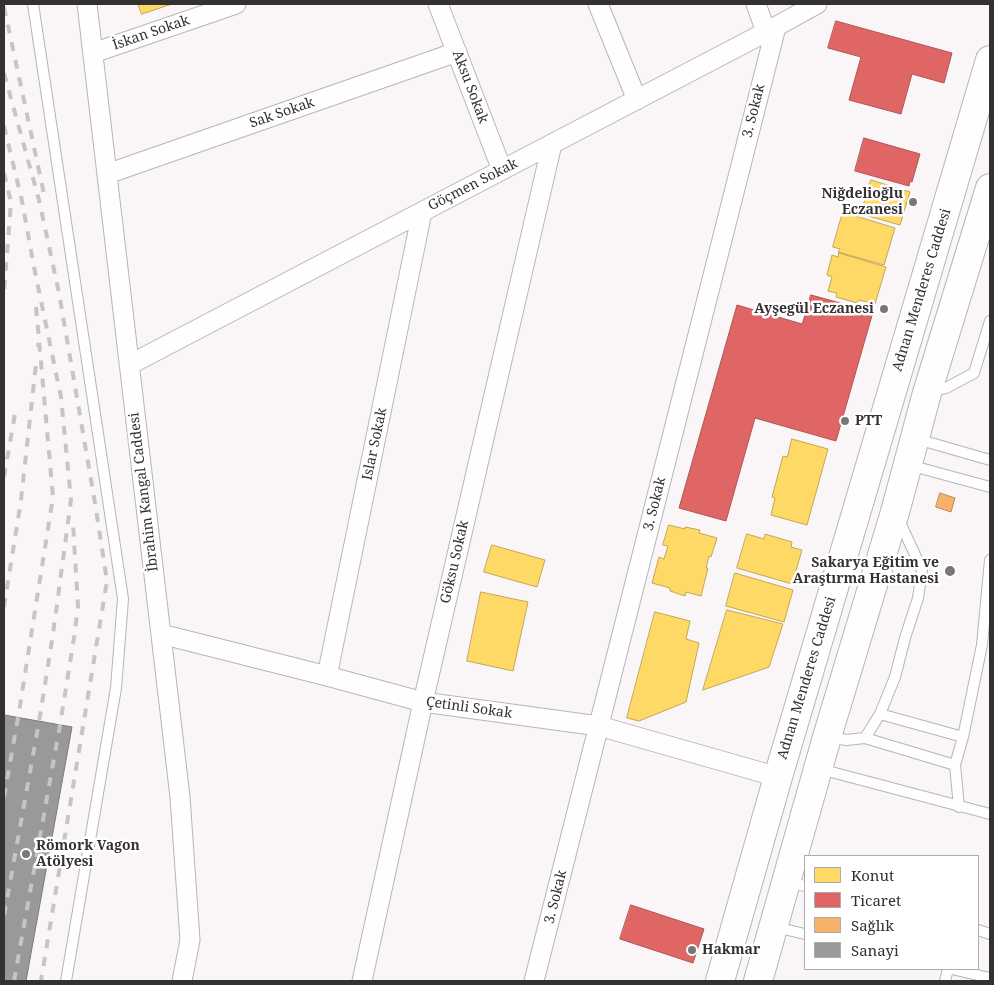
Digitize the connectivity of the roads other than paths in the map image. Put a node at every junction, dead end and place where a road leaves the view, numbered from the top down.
1 (34, 4) edge
2 (87, 4) edge
3 (236, 4) edge
4 (438, 4) edge
5 (598, 4) edge
6 (756, 4) edge
7 (817, 4) edge
8 (771, 30) junction
9 (456, 52) junction
10 (93, 53) junction
11 (990, 60) edge
12 (637, 100) junction
13 (552, 144) junction
14 (502, 170) junction
15 (107, 174) junction
16 (990, 194) edge
17 (422, 212) junction
18 (990, 321) edge
19 (129, 365) junction
20 (927, 393) junction
21 (915, 439) junction
22 (990, 460) edge
23 (908, 465) junction
24 (990, 487) edge
25 (895, 512) junction
26 (990, 560) edge
27 (160, 634) junction
28 (327, 676) junction
29 (423, 702) junction
30 (880, 714) junction
31 (599, 726) junction
32 (827, 737) junction
33 (963, 737) junction
34 (865, 738) junction
35 (955, 765) junction
36 (818, 768) junction
37 (778, 777) junction
38 (959, 807) junction
39 (990, 814) edge
40 (796, 884) edge
41 (774, 927) junction
42 (804, 934) edge
43 (956, 970) edge
44 (990, 978) edge
45 (66, 981) edge
46 (182, 981) edge
47 (362, 981) edge
48 (534, 981) edge
49 (720, 981) edge
50 (758, 981) edge

1 - 45 lane
2 - 10 street, İbrahim Kangal Caddesi
3 - 10 street, İskan Sokak
4 - 9 street, Aksu Sokak
5 - 12 street
6 - 8 street
7 - 8 street, Göçmen Sokak
8 - 12 street, Göçmen Sokak
8 - 31 street, 3. Sokak
9 - 14 street, Aksu Sokak
9 - 15 street, Sak Sokak
10 - 15 street, İbrahim Kangal Caddesi
11 - 37 main road, Adnan Menderes Caddesi
12 - 13 street, Göçmen Sokak
13 - 14 street, Göçmen Sokak
13 - 29 street, Göksu Sokak
14 - 17 street, Göçmen Sokak
15 - 19 street, İbrahim Kangal Caddesi
16 - 20 main road
17 - 19 street, Göçmen Sokak
17 - 28 street, Islar Sokak
18 - 20 lane
19 - 27 street, İbrahim Kangal Caddesi
20 - 21 main road
21 - 22 lane
21 - 23 main road
23 - 24 lane
23 - 25 main road
25 - 30 lane
25 - 32 main road
26 - 33 lane
27 - 28 street, Çetinli Sokak
27 - 46 street, İbrahim Kangal Caddesi
28 - 29 street, Çetinli Sokak
29 - 31 street, Çetinli Sokak
29 - 47 street, Göksu Sokak
30 - 33 lane
30 - 34 lane
31 - 37 street, Çetinli Sokak
31 - 48 street, 3. Sokak
32 - 34 lane
32 - 36 main road
33 - 35 lane
34 - 35 lane
35 - 38 lane
36 - 38 lane
36 - 40 main road
37 - 49 main road, Adnan Menderes Caddesi
38 - 39 lane
40 - 41 main road
41 - 42 lane
41 - 50 main road
43 - 44 lane

